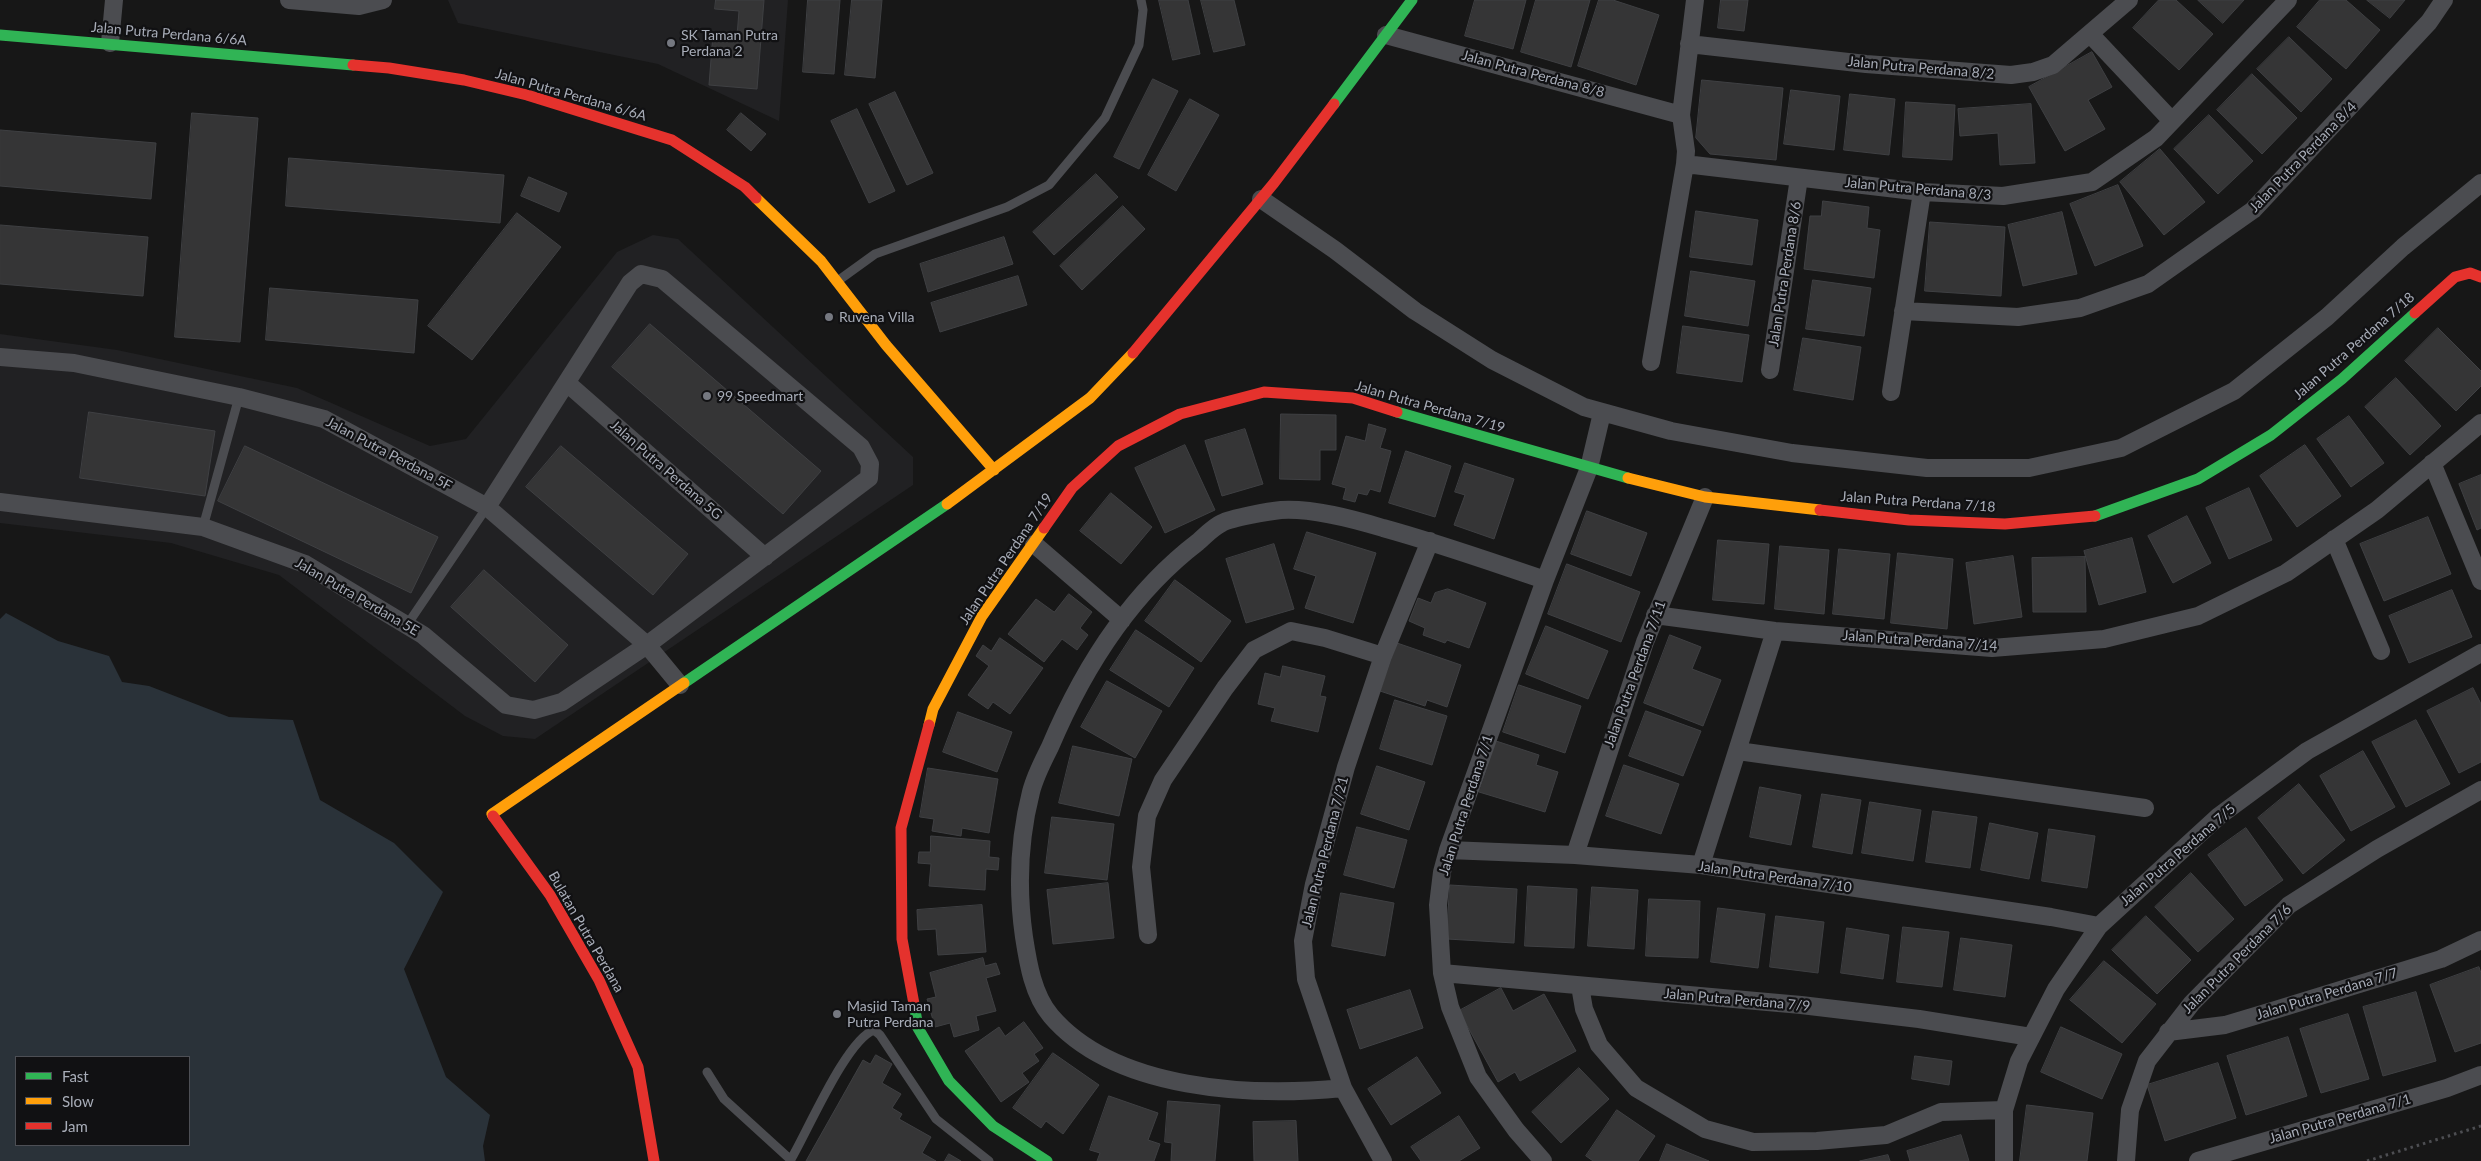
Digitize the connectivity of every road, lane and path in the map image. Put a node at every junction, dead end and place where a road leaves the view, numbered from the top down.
1 (114, 0) edge
2 (289, 0) edge
3 (382, 0) edge
4 (1141, 0) edge
5 (1412, 0) edge
6 (2129, 0) edge
7 (2288, 0) edge
8 (2444, 0) edge
9 (1691, 1) edge
10 (0, 34) edge
11 (1386, 35) junction
12 (2091, 35) junction
13 (110, 44) junction
14 (1688, 44) junction
15 (1681, 115) junction
16 (2172, 121) junction
17 (1685, 164) junction
18 (1799, 178) junction
19 (2481, 183) edge
20 (1922, 192) junction
21 (1261, 199) junction
22 (2476, 275) edge
23 (837, 281) junction
24 (1903, 312) junction
25 (0, 357) edge
26 (1651, 362) dead end
27 (1770, 370) dead end
28 (567, 384) junction
29 (1891, 392) dead end
30 (239, 397) junction
31 (1602, 413) junction
32 (2481, 422) edge
33 (2432, 463) junction
34 (1589, 468) junction
35 (994, 470) junction
36 (1705, 497) junction
37 (0, 502) edge
38 (487, 507) junction
39 (203, 527) junction
40 (2334, 539) junction
41 (1430, 541) junction
42 (1034, 544) junction
43 (765, 557) junction
44 (1545, 580) junction
45 (2481, 581) edge
46 (1655, 615) junction
47 (1122, 620) junction
48 (406, 625) junction
49 (1774, 631) junction
50 (647, 644) junction
51 (2381, 651) dead end
52 (2481, 653) edge
53 (1383, 656) junction
54 (680, 684) junction
55 (1738, 751) junction
56 (2481, 790) edge
57 (2144, 808) dead end
58 (1448, 850) junction
59 (1575, 855) junction
60 (1701, 866) junction
61 (2099, 926) junction
62 (1148, 935) dead end
63 (2481, 940) edge
64 (1442, 973) junction
65 (1580, 986) junction
66 (2168, 1032) junction
67 (2031, 1037) junction
68 (707, 1072) dead end
69 (2481, 1075) edge
70 (1343, 1088) junction
71 (2004, 1110) junction
72 (2481, 1126) edge
73 (790, 1160) edge
74 (654, 1161) edge
75 (989, 1161) edge
76 (1047, 1161) edge
77 (1383, 1161) edge
78 (1543, 1161) edge
79 (2004, 1161) edge
80 (2126, 1161) edge
81 (2198, 1161) edge
82 (2367, 1161) edge

1 - 13 street
2 - 3 street
4 - 23 lane
5 - 11 street
6 - 12 street, Jalan Putra Perdana 8/2
7 - 16 street, Jalan Putra Perdana 8/3
8 - 24 street, Jalan Putra Perdana 8/4
9 - 14 street
10 - 13 street, Jalan Putra Perdana 6/6A
11 - 15 street, Jalan Putra Perdana 8/8
11 - 21 street
12 - 14 street, Jalan Putra Perdana 8/2
12 - 16 street
13 - 23 street, Jalan Putra Perdana 6/6A
14 - 15 street
15 - 17 street
16 - 20 street, Jalan Putra Perdana 8/3
17 - 18 street, Jalan Putra Perdana 8/3
17 - 26 street
18 - 20 street, Jalan Putra Perdana 8/3
18 - 27 street, Jalan Putra Perdana 8/6
19 - 31 street
20 - 24 street
21 - 31 street
21 - 35 street
22 - 36 street, Jalan Putra Perdana 7/18
23 - 35 street, Jalan Putra Perdana 6/6A
24 - 29 street
25 - 30 street, Jalan Putra Perdana 5F
28 - 38 street
28 - 43 street, Jalan Putra Perdana 5G
28 - 43 street, Jalan Putra Perdana 5E
30 - 38 street, Jalan Putra Perdana 5F
30 - 39 lane
31 - 34 street, Jalan Putra Perdana 7/1
32 - 33 street, Jalan Putra Perdana 7/14
33 - 40 street, Jalan Putra Perdana 7/14
33 - 45 street
34 - 36 street, Jalan Putra Perdana 7/18
34 - 42 street, Jalan Putra Perdana 7/19
34 - 44 street, Jalan Putra Perdana 7/1
35 - 54 street
36 - 46 street, Jalan Putra Perdana 7/11
37 - 39 street, Jalan Putra Perdana 5E
38 - 48 lane
38 - 50 street, Jalan Putra Perdana 5F
39 - 48 street, Jalan Putra Perdana 5E
40 - 49 street, Jalan Putra Perdana 7/14
40 - 51 street
41 - 44 street
41 - 47 street
41 - 53 street, Jalan Putra Perdana 7/21
42 - 47 street
42 - 76 street, Jalan Putra Perdana 7/19
43 - 50 street, Jalan Putra Perdana 5E
44 - 58 street, Jalan Putra Perdana 7/1
46 - 49 street, Jalan Putra Perdana 7/14
46 - 59 street, Jalan Putra Perdana 7/11
47 - 70 street
48 - 50 street, Jalan Putra Perdana 5E
49 - 55 street
50 - 54 street, Jalan Putra Perdana 5F
52 - 61 street, Jalan Putra Perdana 7/5
53 - 62 street
53 - 70 street, Jalan Putra Perdana 7/21
54 - 74 street, Bulatan Putra Perdana
55 - 57 street
55 - 60 street
56 - 66 street, Jalan Putra Perdana 7/6
58 - 59 street, Jalan Putra Perdana 7/10
58 - 64 street, Jalan Putra Perdana 7/1
59 - 60 street, Jalan Putra Perdana 7/10
60 - 61 street, Jalan Putra Perdana 7/10
61 - 67 street, Jalan Putra Perdana 7/5
63 - 66 street, Jalan Putra Perdana 7/7
64 - 65 street, Jalan Putra Perdana 7/9
64 - 78 street, Jalan Putra Perdana 7/1
65 - 67 street, Jalan Putra Perdana 7/9
65 - 71 street
66 - 80 street, Jalan Putra Perdana 7/6
67 - 71 street, Jalan Putra Perdana 7/5
68 - 73 lane
69 - 81 street, Jalan Putra Perdana 7/1
70 - 77 street, Jalan Putra Perdana 7/21
71 - 79 street, Jalan Putra Perdana 7/5
72 - 82 path
73 - 75 lane

